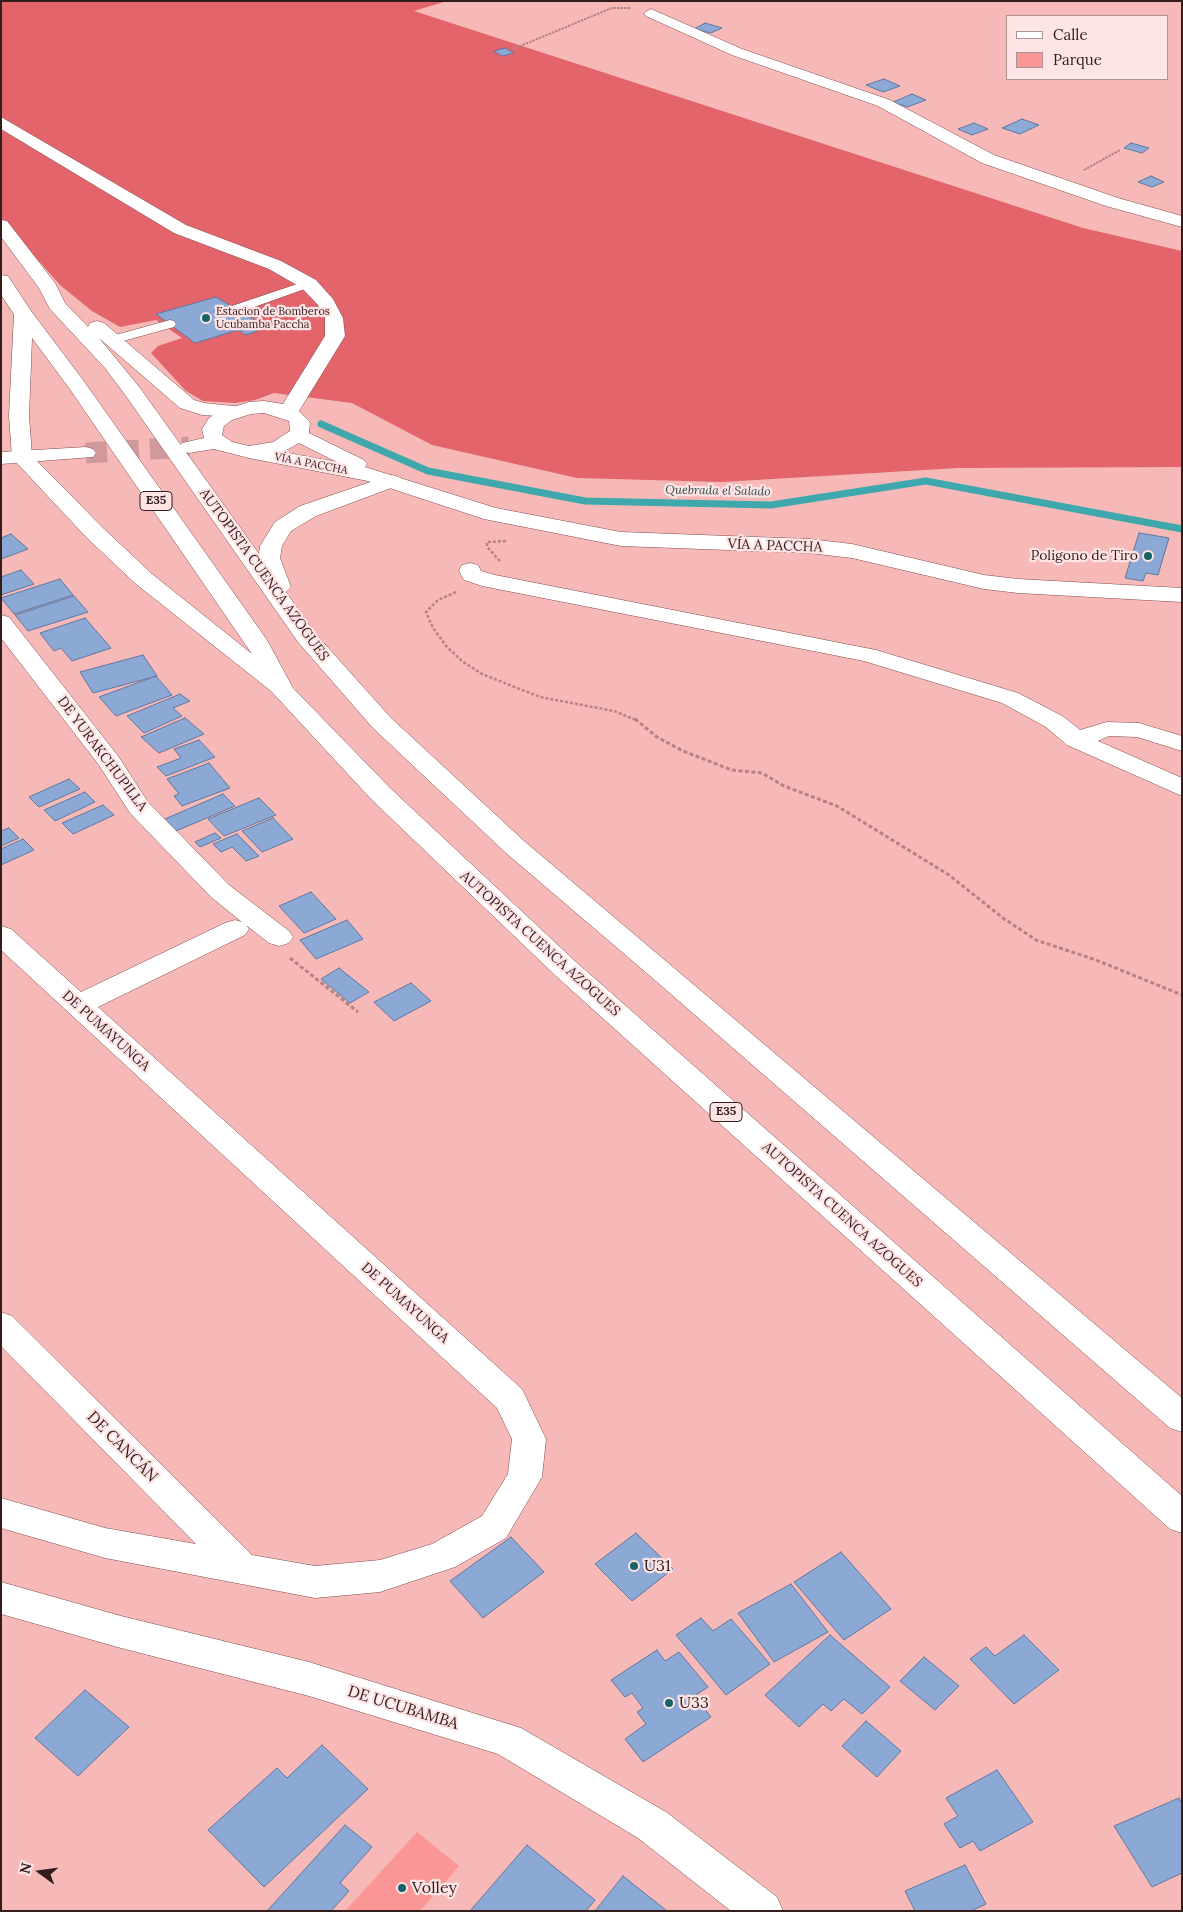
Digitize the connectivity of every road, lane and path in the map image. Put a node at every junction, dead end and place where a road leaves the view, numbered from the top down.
1 (651, 13) joint
2 (513, 49) dead end
3 (1, 122) edge
4 (1120, 150) dead end
5 (1060, 184) junction
6 (1182, 222) edge
7 (1, 225) edge
8 (1, 280) edge
9 (310, 284) junction
10 (48, 287) junction
11 (236, 309) dead end
12 (23, 314) junction
13 (170, 324) dead end
14 (112, 340) junction
15 (236, 411) junction
16 (288, 412) junction
17 (298, 435) junction
18 (217, 442) junction
19 (189, 447) tunnel mouth
20 (249, 452) junction
21 (86, 454) tunnel mouth
22 (12, 458) edge
23 (382, 478) junction
24 (492, 514) junction
25 (480, 575) junction
26 (1182, 595) edge
27 (292, 616) junction
28 (1, 622) edge
29 (283, 691) junction
30 (1076, 740) junction
31 (1182, 744) edge
32 (1182, 788) edge
33 (235, 929) dead end
34 (1, 935) edge
35 (279, 937) joint
36 (1182, 995) edge
37 (78, 1005) junction
38 (358, 1012) dead end
39 (1, 1325) edge
40 (1182, 1418) edge
41 (1, 1514) edge
42 (1182, 1518) edge
43 (244, 1569) junction
44 (1, 1598) edge
45 (763, 1911) edge

1 - 2 path
1 - 5 main road
3 - 9 main road
4 - 5 path
5 - 6 main road
7 - 10 main road, AUTOPISTA CUENCA AZOGUES
8 - 12 main road, AUTOPISTA CUENCA AZOGUES / E35
9 - 11 lane
9 - 16 main road
10 - 14 main road
10 - 27 main road, AUTOPISTA CUENCA AZOGUES
12 - 22 main road
12 - 29 main road, AUTOPISTA CUENCA AZOGUES / E35
13 - 14 lane
14 - 15 main road
15 - 16 main road
15 - 18 main road
16 - 17 main road
17 - 20 main road
17 - 23 main road, VÍA A PACCHA
18 - 19 main road
18 - 20 main road, VÍA A PACCHA
20 - 23 main road, VÍA A PACCHA
21 - 22 main road
22 - 29 main road
23 - 24 main road, VÍA A PACCHA
23 - 27 main road
24 - 25 path
24 - 26 main road, VÍA A PACCHA
25 - 30 main road
25 - 36 path
27 - 40 main road, AUTOPISTA CUENCA AZOGUES
28 - 35 main road, DE YURAKCHUPILLA
29 - 42 main road, AUTOPISTA CUENCA AZOGUES / E35
30 - 31 main road
30 - 32 main road
33 - 37 main road
34 - 37 main road, DE PUMAYUNGA
35 - 38 path
37 - 43 main road, DE PUMAYUNGA
39 - 43 main road, DE CANCÁN
41 - 43 main road, DE PUMAYUNGA
44 - 45 main road, DE UCUBAMBA

